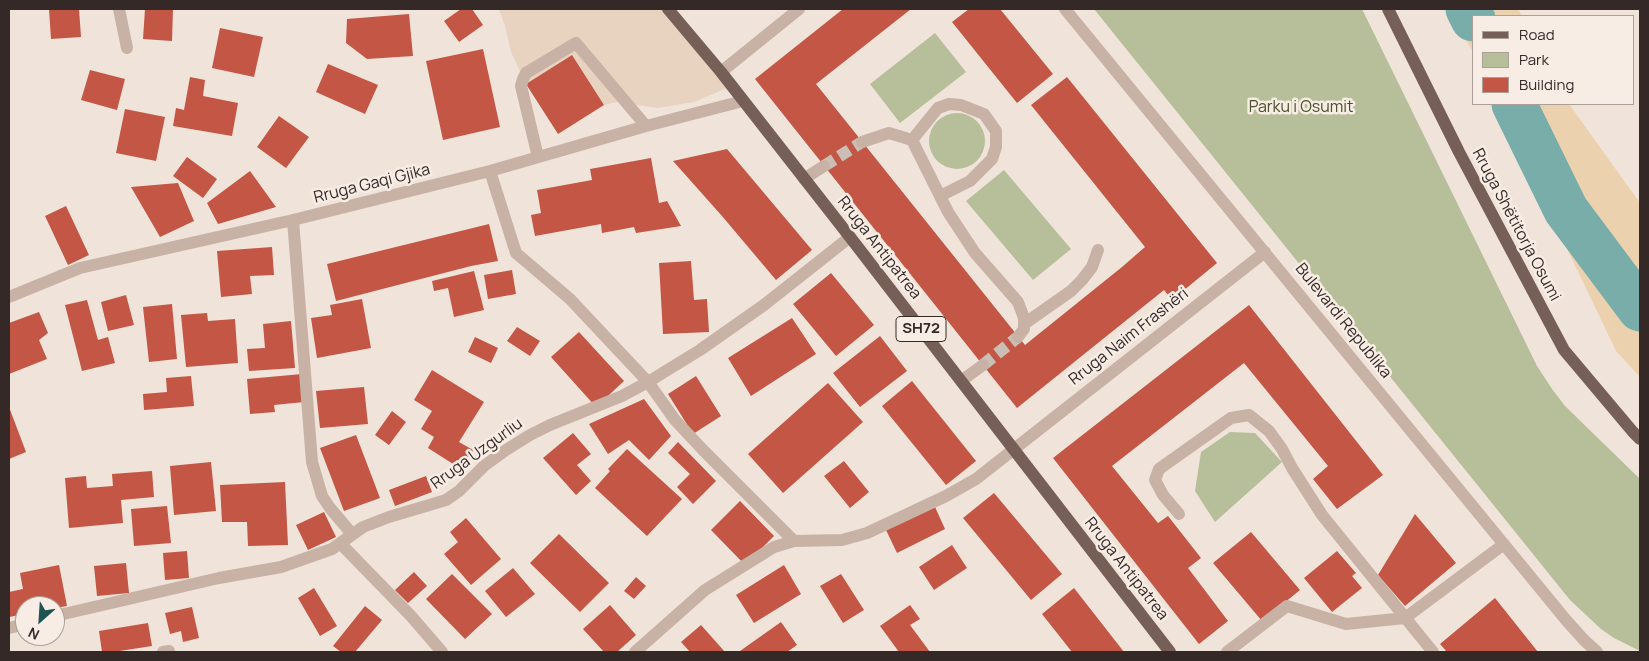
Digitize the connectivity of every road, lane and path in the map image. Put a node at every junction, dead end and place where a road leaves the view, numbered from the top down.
1 (119, 9) edge
2 (668, 9) edge
3 (799, 9) edge
4 (1064, 9) edge
5 (1388, 9) edge
6 (127, 48) dead end
7 (721, 72) junction
8 (743, 101) junction
9 (646, 126) junction
10 (912, 140) junction
11 (862, 142) tunnel mouth
12 (538, 157) junction
13 (824, 166) tunnel mouth
14 (490, 171) junction
15 (804, 179) junction
16 (940, 196) junction
17 (293, 220) junction
18 (850, 237) junction
19 (1098, 250) dead end
20 (1265, 252) junction
21 (9, 297) edge
22 (1024, 324) junction
23 (1018, 337) tunnel mouth
24 (983, 365) tunnel mouth
25 (961, 381) junction
26 (648, 382) junction
27 (1640, 439) edge
28 (1013, 448) junction
29 (1179, 514) dead end
30 (352, 534) junction
31 (794, 541) junction
32 (340, 543) junction
33 (1504, 544) junction
34 (65, 614) edge
35 (1405, 618) junction
36 (442, 652) edge
37 (635, 652) edge
38 (1170, 652) edge
39 (1227, 652) edge
40 (1433, 652) edge
41 (1598, 652) edge

1 - 6 street
2 - 7 main road, Rruga Antipatrea / SH72
3 - 7 street
4 - 20 street, Bulevardi Republika
5 - 27 main road, Rruga Shëtitorja Osumi
7 - 8 main road, Rruga Antipatrea / SH72
8 - 9 street, Rruga Gaqi Gjika
8 - 15 main road, Rruga Antipatrea / SH72
9 - 12 street, Rruga Gaqi Gjika
9 - 12 street
10 - 11 street
10 - 16 street
10 - 16 street
12 - 14 street, Rruga Gaqi Gjika
13 - 15 street
14 - 17 street, Rruga Gaqi Gjika
14 - 26 street
15 - 18 main road, Rruga Antipatrea / SH72
16 - 22 street
17 - 21 street, Rruga Gaqi Gjika
17 - 30 street
18 - 25 main road, Rruga Antipatrea / SH72
18 - 26 street, Rruga Uzgurliu
19 - 22 street
20 - 28 street, Rruga Naim Frashëri
20 - 33 street, Bulevardi Republika
22 - 23 street
24 - 25 street
25 - 28 main road, Rruga Antipatrea / SH72
26 - 30 street, Rruga Uzgurliu
26 - 31 street
28 - 31 street, Rruga Naim Frashëri
28 - 38 main road, Rruga Antipatrea / SH72
29 - 35 street
30 - 32 street, Rruga Uzgurliu
31 - 37 street, Rruga Naim Frashëri
32 - 34 street, Rruga Uzgurliu
32 - 36 street
33 - 35 street
33 - 41 street, Bulevardi Republika
35 - 39 street
35 - 40 street

